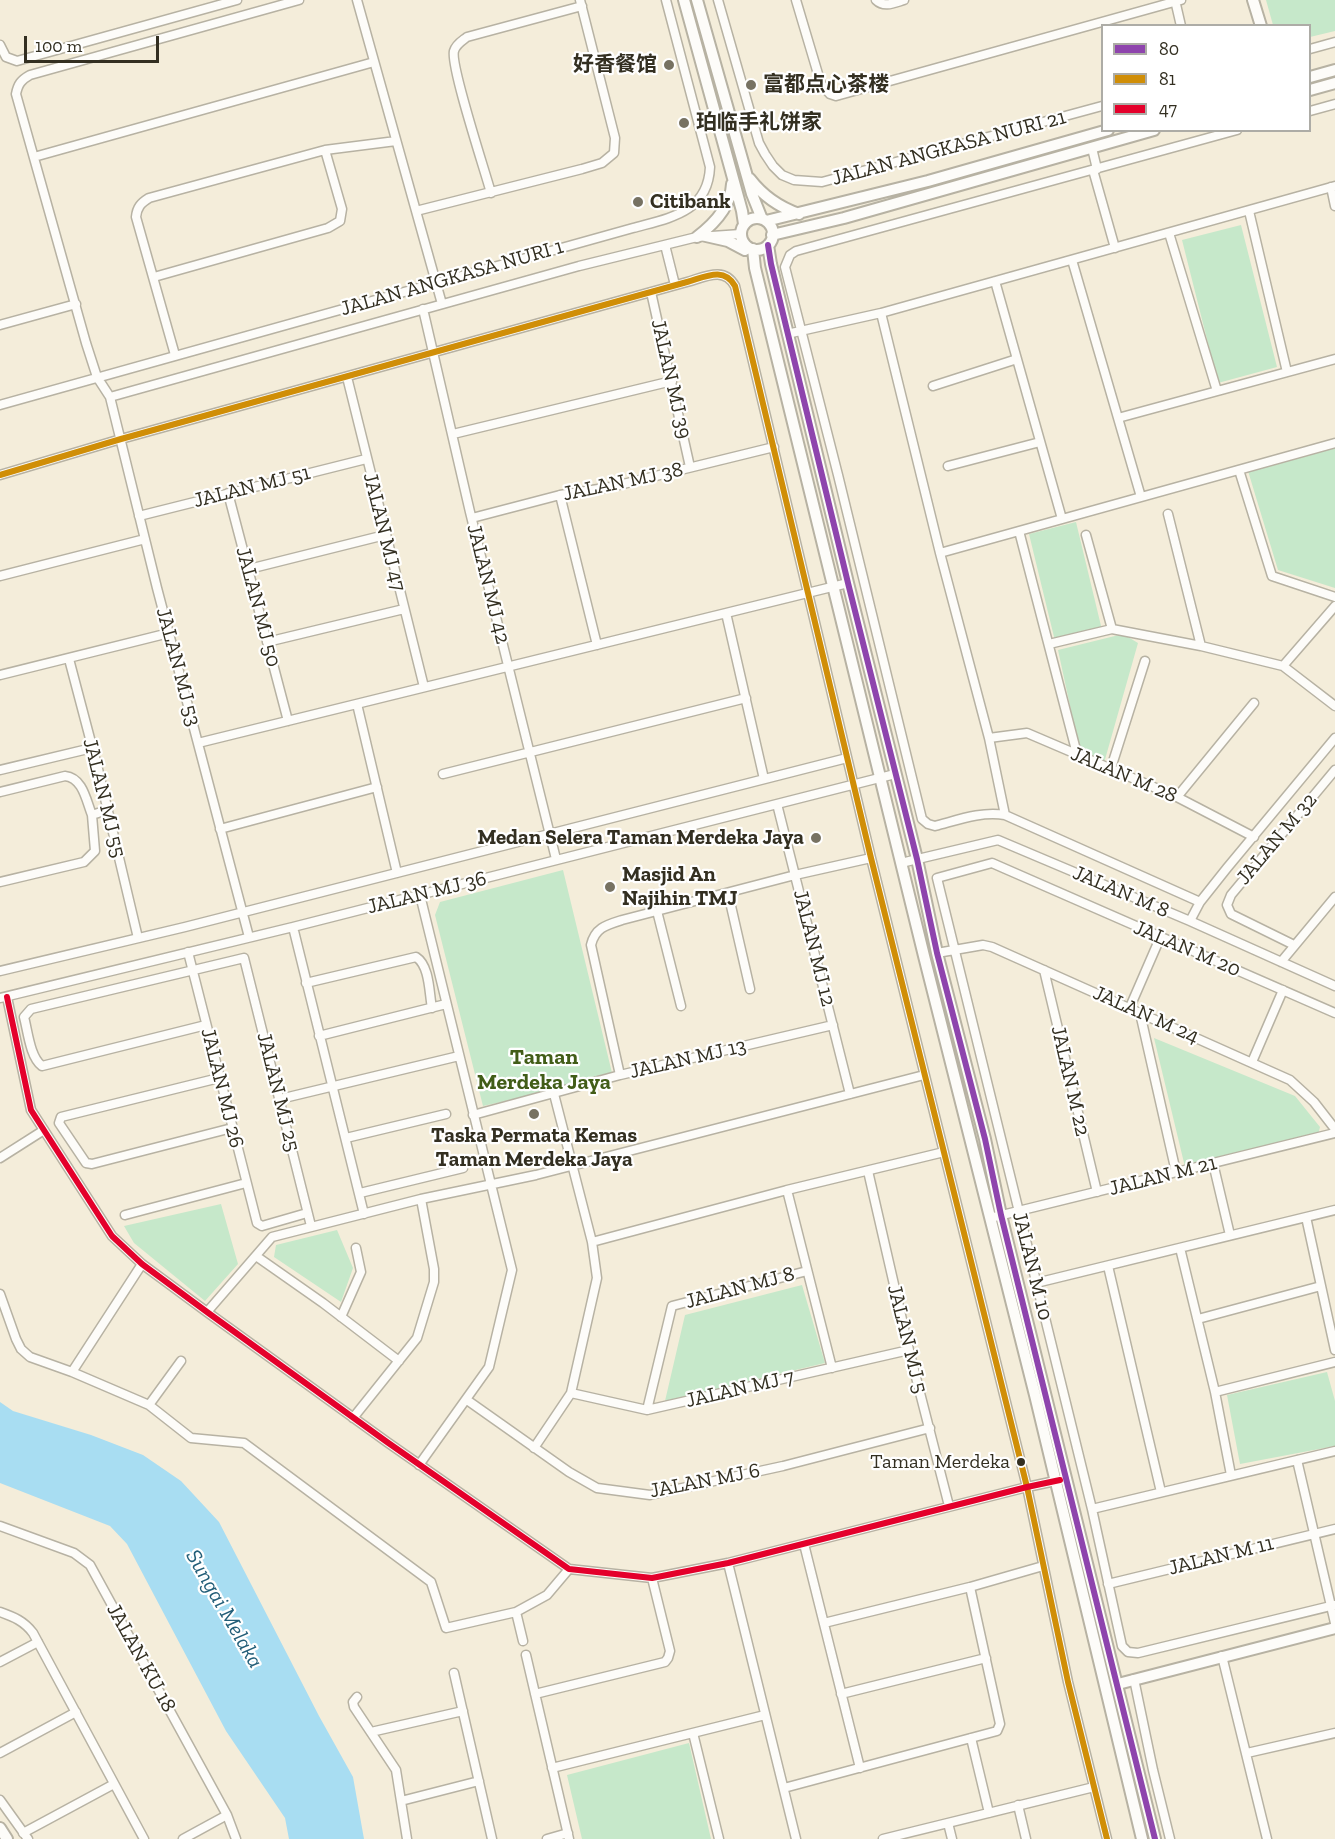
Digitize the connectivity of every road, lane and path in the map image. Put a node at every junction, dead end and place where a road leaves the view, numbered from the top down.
1 (237, 0) edge
2 (299, 0) edge
3 (357, 0) edge
4 (666, 0) edge
5 (684, 0) edge
6 (697, 0) edge
7 (718, 0) edge
8 (796, 0) edge
9 (876, 0) edge
10 (904, 0) edge
11 (1177, 0) edge
12 (1253, 0) edge
13 (581, 3) edge
14 (1180, 24) edge
15 (1260, 24) edge
16 (1335, 42) edge
17 (0, 45) edge
18 (1311, 50) edge
19 (374, 62) junction
20 (1335, 70) edge
21 (1311, 77) edge
22 (1335, 83) edge
23 (1311, 90) edge
24 (1335, 104) edge
25 (1101, 106) edge
26 (1311, 111) edge
27 (1101, 132) edge
28 (1147, 132) edge
29 (1230, 132) edge
30 (396, 141) junction
31 (1092, 148) junction
32 (325, 150) junction
33 (34, 157) junction
34 (1095, 169) junction
35 (746, 173) junction
36 (732, 176) junction
37 (1333, 187) edge
38 (491, 193) junction
39 (1335, 206) edge
40 (1249, 211) junction
41 (416, 212) junction
42 (801, 214) junction
43 (764, 220) junction
44 (807, 227) junction
45 (742, 229) junction
46 (1169, 233) junction
47 (701, 236) junction
48 (770, 240) junction
49 (665, 245) junction
50 (1115, 248) junction
51 (753, 249) junction
52 (1072, 260) junction
53 (771, 264) junction
54 (755, 268) junction
55 (153, 277) junction
56 (995, 281) junction
57 (436, 282) junction
58 (675, 285) junction
59 (651, 292) junction
60 (76, 304) junction
61 (442, 304) junction
62 (423, 309) junction
63 (881, 313) junction
64 (0, 325) edge
65 (800, 332) junction
66 (788, 334) junction
67 (434, 352) junction
68 (175, 355) junction
69 (1017, 359) junction
70 (1335, 359) edge
71 (1287, 372) junction
72 (97, 377) junction
73 (347, 377) junction
74 (672, 381) junction
75 (933, 386) dead end
76 (1217, 391) junction
77 (110, 397) junction
78 (0, 405) edge
79 (1118, 418) junction
80 (453, 434) junction
81 (121, 439) junction
82 (1040, 442) junction
83 (1335, 443) edge
84 (774, 447) junction
85 (366, 459) junction
86 (948, 466) dead end
87 (690, 467) junction
88 (1239, 470) junction
89 (0, 475) edge
90 (228, 493) junction
91 (560, 495) junction
92 (1141, 497) junction
93 (1168, 514) dead end
94 (139, 516) junction
95 (472, 518) junction
96 (1062, 519) junction
97 (1018, 531) junction
98 (385, 535) junction
99 (1086, 535) dead end
100 (145, 539) junction
101 (940, 554) junction
102 (249, 569) junction
103 (0, 576) edge
104 (848, 583) junction
105 (834, 586) junction
106 (807, 593) junction
107 (1335, 597) edge
108 (1335, 606) edge
109 (404, 609) junction
110 (726, 613) junction
111 (1112, 629) junction
112 (169, 633) junction
113 (267, 642) junction
114 (1049, 644) junction
115 (597, 645) junction
116 (1201, 646) junction
117 (69, 659) junction
118 (1145, 661) dead end
119 (1283, 666) junction
120 (508, 667) junction
121 (0, 675) edge
122 (424, 687) junction
123 (746, 698) junction
124 (1254, 703) dead end
125 (357, 704) junction
126 (1335, 706) edge
127 (288, 721) junction
128 (989, 738) junction
129 (1335, 738) edge
130 (198, 743) junction
131 (92, 748) junction
132 (529, 752) junction
133 (1077, 754) junction
134 (847, 759) junction
135 (1110, 768) junction
136 (0, 770) edge
137 (1335, 770) edge
138 (443, 774) dead end
139 (896, 774) junction
140 (880, 777) junction
141 (764, 779) junction
142 (854, 784) junction
143 (377, 787) junction
144 (0, 792) edge
145 (1178, 797) junction
146 (777, 804) junction
147 (106, 810) junction
148 (1005, 814) junction
149 (92, 815) junction
150 (220, 829) junction
151 (549, 834) junction
152 (1254, 837) junction
153 (871, 858) junction
154 (555, 859) junction
155 (917, 859) junction
156 (901, 863) junction
157 (397, 873) junction
158 (795, 875) junction
159 (937, 878) joint
160 (0, 882) edge
161 (728, 893) junction
162 (420, 895) junction
163 (1335, 897) edge
164 (1200, 902) junction
165 (657, 911) junction
166 (242, 912) junction
167 (1190, 921) junction
168 (293, 927) junction
169 (249, 937) junction
170 (138, 938) junction
171 (1160, 938) junction
172 (1294, 945) junction
173 (953, 950) junction
174 (188, 952) junction
175 (938, 953) junction
176 (1281, 962) junction
177 (1044, 970) junction
178 (0, 971) edge
179 (192, 971) junction
180 (306, 983) junction
181 (1335, 986) edge
182 (750, 989) dead end
183 (1283, 990) junction
184 (4, 998) edge
185 (446, 1004) junction
186 (681, 1006) dead end
187 (1130, 1007) junction
188 (432, 1008) junction
189 (1140, 1013) junction
190 (1335, 1013) edge
191 (206, 1025) junction
192 (833, 1025) junction
193 (319, 1035) junction
194 (459, 1056) junction
195 (1252, 1062) junction
196 (924, 1075) junction
197 (620, 1076) junction
198 (219, 1078) junction
199 (332, 1088) junction
200 (554, 1094) junction
201 (850, 1094) junction
202 (280, 1099) junction
203 (446, 1114) dead end
204 (473, 1115) junction
205 (232, 1128) junction
206 (44, 1130) junction
207 (1335, 1131) edge
208 (346, 1138) junction
209 (944, 1152) junction
210 (0, 1158) edge
211 (1213, 1163) junction
212 (571, 1166) junction
213 (463, 1168) dead end
214 (868, 1171) junction
215 (1176, 1172) junction
216 (246, 1183) junction
217 (490, 1186) junction
218 (787, 1190) junction
219 (1097, 1192) junction
220 (360, 1193) junction
221 (421, 1199) junction
222 (1018, 1210) junction
223 (1335, 1210) edge
224 (307, 1213) junction
225 (363, 1214) junction
226 (125, 1215) dead end
227 (995, 1216) junction
228 (1306, 1217) junction
229 (311, 1226) junction
230 (1230, 1235) junction
231 (592, 1242) junction
232 (356, 1248) dead end
233 (1180, 1248) junction
234 (256, 1256) junction
235 (142, 1264) junction
236 (1108, 1266) junction
237 (807, 1271) junction
238 (1036, 1283) junction
239 (1321, 1286) junction
240 (0, 1294) edge
241 (207, 1312) junction
242 (341, 1317) junction
243 (1198, 1319) junction
244 (909, 1350) junction
245 (1335, 1350) edge
246 (181, 1361) dead end
247 (399, 1361) junction
248 (1335, 1362) edge
249 (832, 1368) junction
250 (72, 1372) junction
251 (1215, 1392) junction
252 (571, 1393) junction
253 (467, 1400) junction
254 (150, 1405) junction
255 (647, 1410) junction
256 (353, 1418) junction
257 (930, 1428) junction
258 (534, 1448) junction
259 (1335, 1451) edge
260 (1297, 1460) junction
261 (419, 1465) junction
262 (1231, 1475) junction
263 (1061, 1480) junction
264 (1027, 1486) junction
265 (1161, 1492) junction
266 (949, 1506) junction
267 (1092, 1509) junction
268 (0, 1526) edge
269 (1335, 1528) edge
270 (1314, 1533) junction
271 (804, 1544) junction
272 (728, 1563) junction
273 (1043, 1566) junction
274 (569, 1569) junction
275 (652, 1578) junction
276 (1108, 1584) junction
277 (970, 1587) junction
278 (1333, 1606) edge
279 (0, 1612) edge
280 (516, 1612) junction
281 (824, 1623) junction
282 (1335, 1623) edge
283 (1335, 1628) edge
284 (523, 1641) dead end
285 (38, 1642) junction
286 (526, 1655) dead end
287 (1222, 1656) junction
288 (986, 1658) junction
289 (0, 1662) edge
290 (454, 1673) dead end
291 (1134, 1679) junction
292 (1118, 1684) junction
293 (535, 1694) junction
294 (842, 1694) junction
295 (357, 1696) dead end
296 (463, 1711) junction
297 (76, 1712) junction
298 (765, 1715) junction
299 (371, 1732) junction
300 (693, 1732) junction
301 (1335, 1733) edge
302 (971, 1738) junction
303 (0, 1753) edge
304 (1247, 1754) junction
305 (552, 1768) junction
306 (860, 1768) junction
307 (479, 1781) junction
308 (114, 1784) junction
309 (1094, 1787) junction
310 (784, 1788) junction
311 (0, 1800) edge
312 (401, 1801) junction
313 (1018, 1805) junction
314 (989, 1813) junction
315 (226, 1815) junction
316 (948, 1823) junction
317 (0, 1828) edge
318 (26, 1836) edge
319 (568, 1836) edge
320 (8, 1839) edge
321 (144, 1839) edge
322 (183, 1839) edge
323 (236, 1839) edge
324 (407, 1839) edge
325 (492, 1839) edge
326 (548, 1839) edge
327 (719, 1839) edge
328 (796, 1839) edge
329 (883, 1839) edge
330 (952, 1839) edge
331 (1026, 1839) edge
332 (1107, 1839) edge
333 (1142, 1839) edge
334 (1155, 1839) edge
335 (1170, 1839) edge
336 (1267, 1839) edge

1 - 17 street
2 - 33 street, JALAN MJ 53
3 - 19 street
4 - 57 street, JALAN ANGKASA NURI 1
5 - 36 main road
6 - 35 main road
7 - 25 street, JALAN ANGKASA NURI 21
8 - 11 street
9 - 10 street
11 - 14 street
12 - 15 main road
13 - 38 street
13 - 38 street
16 - 18 street
19 - 30 street
19 - 33 street
20 - 21 main road
22 - 23 main road
24 - 26 street
27 - 42 main road
28 - 31 main road
29 - 34 street
30 - 32 street
30 - 41 street
31 - 34 street
31 - 44 main road
32 - 55 street
32 - 55 street
33 - 60 street, JALAN MJ 53
34 - 50 street
34 - 65 street
35 - 42 main road
35 - 43 main road
36 - 45 main road
36 - 47 main road
37 - 39 street
37 - 40 street
38 - 41 street
40 - 46 street
40 - 71 street
41 - 57 street
42 - 43 main road
43 - 45 main road
43 - 48 main road
44 - 48 main road
44 - 53 main road
45 - 47 street
45 - 51 main road
46 - 50 street
46 - 76 street
47 - 49 street
47 - 54 main road
48 - 51 main road
48 - 53 main road
49 - 58 street
49 - 61 street
50 - 52 street
51 - 54 main road
52 - 56 street
52 - 79 street
53 - 66 main road
54 - 105 main road
55 - 68 street
56 - 63 street
56 - 69 street
57 - 61 street
57 - 68 street, JALAN ANGKASA NURI 1
58 - 59 street
58 - 84 street
59 - 67 street
59 - 74 street, JALAN MJ 39
60 - 64 street
60 - 72 street, JALAN MJ 53
61 - 62 street
62 - 67 street, JALAN MJ 42
62 - 77 street
63 - 65 street
63 - 101 street
65 - 66 street
65 - 148 street
66 - 104 main road
67 - 73 street
67 - 80 street, JALAN MJ 42
68 - 72 street, JALAN ANGKASA NURI 1
69 - 75 street
69 - 82 street
70 - 71 street
71 - 76 street
72 - 77 street, JALAN MJ 53
72 - 78 street, JALAN ANGKASA NURI 1
73 - 81 street
73 - 85 street, JALAN MJ 47
74 - 80 street
74 - 87 street, JALAN MJ 39
76 - 79 street
77 - 81 street, JALAN MJ 53
79 - 92 street
80 - 95 street, JALAN MJ 42
81 - 89 street
81 - 94 street, JALAN MJ 53
82 - 86 street
82 - 96 street
83 - 88 street
84 - 87 street, JALAN MJ 38
84 - 106 street
85 - 90 street, JALAN MJ 51
85 - 98 street, JALAN MJ 47
87 - 91 street, JALAN MJ 38
88 - 92 street
88 - 107 street
90 - 94 street, JALAN MJ 51
90 - 102 street, JALAN MJ 50
91 - 95 street, JALAN MJ 38
91 - 115 street
92 - 96 street
93 - 116 street
94 - 100 street, JALAN MJ 53
95 - 120 street, JALAN MJ 42
96 - 97 street
97 - 101 street
97 - 114 street
98 - 102 street
98 - 109 street, JALAN MJ 47
99 - 111 street
100 - 103 street
100 - 112 street, JALAN MJ 53
101 - 128 street
102 - 113 street, JALAN MJ 50
104 - 105 street
104 - 139 main road
105 - 106 street
105 - 140 main road
106 - 110 street
106 - 134 street
108 - 119 street
109 - 113 street
109 - 122 street, JALAN MJ 47
110 - 115 street
110 - 123 street
111 - 114 street
111 - 116 street
112 - 117 street
112 - 130 street, JALAN MJ 53
113 - 127 street, JALAN MJ 50
114 - 133 street
115 - 120 street
116 - 119 street
117 - 121 street
117 - 131 street, JALAN MJ 55
118 - 135 street
119 - 126 street
120 - 122 street
120 - 132 street, JALAN MJ 42
122 - 125 street
123 - 132 street
123 - 141 street
124 - 145 street
125 - 127 street
125 - 143 street
127 - 130 street
128 - 133 street, JALAN M 28
128 - 148 street
129 - 152 street
130 - 150 street, JALAN MJ 53
131 - 136 street
131 - 147 street, JALAN MJ 55
132 - 138 street
132 - 151 street, JALAN MJ 42
133 - 135 street, JALAN M 28
134 - 141 street
134 - 142 street
135 - 145 street, JALAN M 28
137 - 172 street, JALAN M 32
139 - 140 street, JALAN MJ 36
139 - 155 main road
140 - 142 street, JALAN MJ 36
140 - 156 main road
141 - 151 street
142 - 146 street, JALAN MJ 36
142 - 153 street
143 - 150 street
143 - 157 street
144 - 149 street
145 - 152 street, JALAN M 28
146 - 154 street, JALAN MJ 36
146 - 158 street, JALAN MJ 12
147 - 149 street
147 - 170 street, JALAN MJ 55
148 - 164 street
149 - 160 street
150 - 166 street, JALAN MJ 53
151 - 154 street, JALAN MJ 42
151 - 157 street
152 - 164 street
153 - 158 street
153 - 196 street
154 - 162 street, JALAN MJ 36
155 - 156 street, JALAN M 8
155 - 167 street, JALAN M 8
155 - 175 main road
156 - 227 main road
157 - 166 street
158 - 161 street
158 - 192 street, JALAN MJ 12
159 - 171 street, JALAN M 20
159 - 173 street, JALAN M 10
161 - 165 street
161 - 182 street
162 - 168 street, JALAN MJ 36
162 - 185 street
163 - 172 street
164 - 167 street
165 - 186 street
165 - 197 street
166 - 169 street, JALAN MJ 53
166 - 170 street
167 - 176 street, JALAN M 8
168 - 169 street, JALAN MJ 36
168 - 180 street
169 - 174 street, JALAN MJ 36
170 - 178 street
171 - 183 street, JALAN M 20
171 - 187 street
172 - 176 street
173 - 175 street
173 - 177 street, JALAN M 24
173 - 222 street, JALAN M 10
174 - 179 street, JALAN MJ 26
174 - 184 street, JALAN MJ 36
175 - 227 main road
176 - 181 street, JALAN M 8
177 - 187 street, JALAN M 24
177 - 219 street, JALAN M 22
179 - 191 street, JALAN MJ 26
179 - 191 street
179 - 202 street, JALAN MJ 25
180 - 188 street
180 - 193 street
183 - 190 street, JALAN M 20
183 - 195 street
184 - 206 street
185 - 188 street
185 - 194 street
187 - 189 street, JALAN M 24
188 - 193 street
189 - 195 street, JALAN M 24
189 - 215 street
191 - 198 street, JALAN MJ 26
192 - 197 street, JALAN MJ 13
192 - 201 street, JALAN MJ 12
193 - 199 street
194 - 199 street
194 - 204 street
195 - 207 street, JALAN M 24
196 - 201 street
196 - 209 street
197 - 200 street, JALAN MJ 13
198 - 205 street, JALAN MJ 26
198 - 205 street
199 - 202 street
199 - 208 street
200 - 204 street, JALAN MJ 13
200 - 212 street
201 - 212 street
202 - 224 street, JALAN MJ 25
203 - 208 street
204 - 217 street
205 - 216 street, JALAN MJ 26
206 - 210 street
206 - 235 street
207 - 211 street, JALAN M 21
208 - 220 street
209 - 214 street
209 - 264 street
211 - 215 street, JALAN M 21
211 - 230 street
212 - 217 street
212 - 231 street
213 - 220 street
214 - 218 street
214 - 244 street, JALAN MJ 5
215 - 219 street, JALAN M 21
216 - 224 street, JALAN MJ 26
216 - 226 street
217 - 221 street
217 - 253 street
218 - 231 street
218 - 237 street
219 - 222 street, JALAN M 21
220 - 225 street
221 - 225 street
221 - 247 street
222 - 227 street, JALAN M 21
222 - 238 street, JALAN M 10
223 - 228 street
224 - 229 street, JALAN MJ 25
225 - 229 street
227 - 263 main road
228 - 230 street
228 - 239 street
229 - 234 street
230 - 233 street
231 - 252 street
232 - 242 street
233 - 236 street
233 - 243 street
234 - 241 street
234 - 242 street
235 - 241 street
235 - 250 street
236 - 238 street
236 - 265 street
237 - 249 street
237 - 255 street, JALAN MJ 8
238 - 267 street, JALAN M 10
239 - 243 street
239 - 245 street
240 - 250 street
241 - 256 street
242 - 247 street
243 - 251 street
244 - 249 street, JALAN MJ 7
244 - 257 street, JALAN MJ 5
246 - 254 street
247 - 256 street
248 - 251 street
249 - 255 street, JALAN MJ 7
250 - 254 street
251 - 262 street
252 - 255 street, JALAN MJ 7
252 - 258 street
253 - 258 street, JALAN MJ 6
253 - 261 street
254 - 280 street
256 - 261 street
257 - 258 street, JALAN MJ 6
257 - 266 street, JALAN MJ 5
259 - 260 street
260 - 262 street
260 - 270 street
261 - 274 street
262 - 265 street
263 - 264 street
263 - 292 main road
263 - 333 main road
264 - 266 street
264 - 273 street
265 - 267 street
266 - 271 street
267 - 276 street, JALAN M 10
268 - 315 street, JALAN KU 18
269 - 270 street, JALAN M 11
270 - 276 street, JALAN M 11
270 - 278 street
271 - 272 street
271 - 281 street
272 - 275 street
272 - 298 street
273 - 277 street
273 - 309 street
274 - 275 street
274 - 280 street
275 - 293 street
276 - 278 street, JALAN M 10
277 - 281 street
277 - 288 street
278 - 282 street
279 - 285 street
280 - 284 street
281 - 294 street
283 - 287 main road
285 - 289 street
285 - 297 street
286 - 293 street
287 - 291 main road
287 - 304 street
288 - 294 street
288 - 302 street
290 - 296 street
291 - 292 main road
291 - 335 street
292 - 334 main road
293 - 305 street
294 - 306 street
295 - 299 street
296 - 299 street
296 - 307 street
297 - 303 street
297 - 308 street
298 - 300 street
298 - 310 street
299 - 312 street
300 - 305 street
300 - 327 street
301 - 304 street
302 - 306 street
302 - 314 street
304 - 336 street
305 - 319 street
306 - 310 street
307 - 312 street
307 - 325 street
308 - 318 street
308 - 321 street
309 - 313 street
309 - 332 street
310 - 328 street
311 - 318 street
312 - 324 street
313 - 314 street
313 - 331 street
314 - 316 street
315 - 322 street
315 - 323 street, JALAN KU 18
316 - 329 street
316 - 330 street
317 - 320 main road
319 - 326 street

